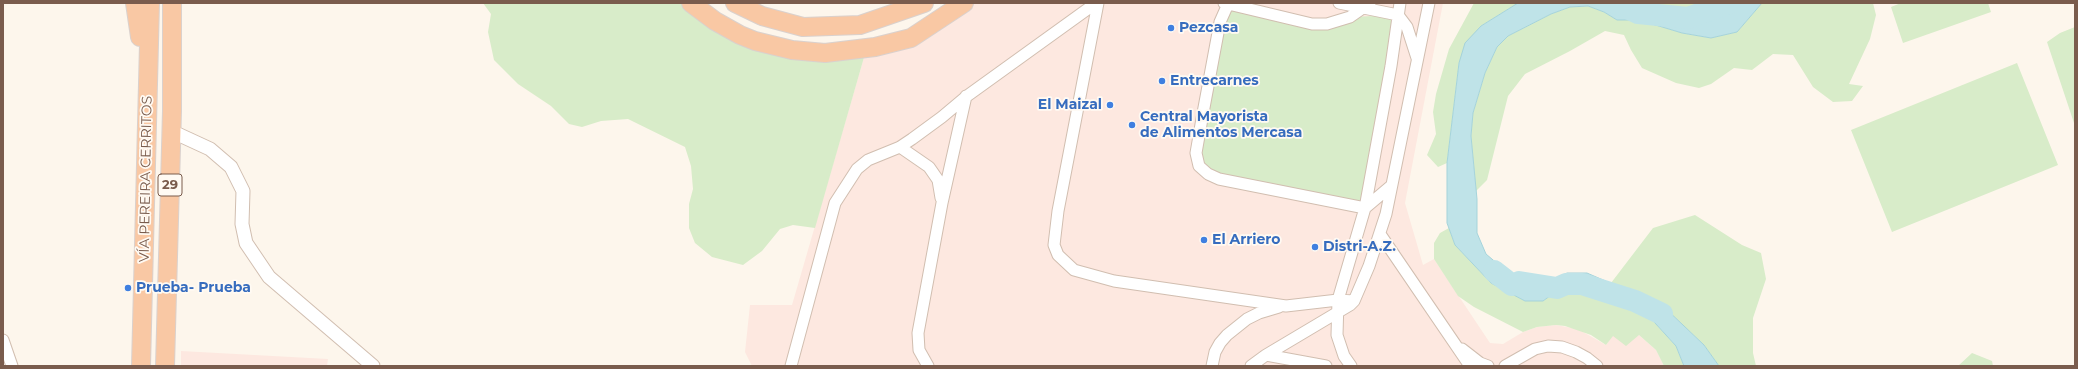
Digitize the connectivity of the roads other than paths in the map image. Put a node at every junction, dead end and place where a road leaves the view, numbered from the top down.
1 (135, 3) edge
2 (150, 3) edge
3 (172, 3) edge
4 (691, 3) edge
5 (735, 3) edge
6 (924, 3) edge
7 (964, 3) edge
8 (1097, 3) edge
9 (1340, 3) edge
10 (1400, 3) edge
11 (1429, 3) edge
12 (1226, 4) edge
13 (1367, 5) edge
14 (1398, 15) junction
15 (1350, 16) junction
16 (1418, 60) junction
17 (148, 88) junction
18 (967, 96) junction
19 (171, 131) junction
20 (900, 147) junction
21 (1391, 186) junction
22 (942, 203) junction
23 (1365, 208) junction
24 (1380, 234) junction
25 (1338, 300) junction
26 (1354, 301) junction
27 (1286, 306) junction
28 (1337, 312) junction
29 (3, 340) edge
30 (1453, 341) junction
31 (1266, 355) junction
32 (12, 366) edge
33 (141, 366) edge
34 (165, 366) edge
35 (373, 366) edge
36 (791, 366) edge
37 (928, 366) edge
38 (1212, 366) edge
39 (1252, 366) edge
40 (1326, 366) edge
41 (1350, 366) edge
42 (1470, 366) edge
43 (1488, 366) edge
44 (1505, 366) edge
45 (1597, 366) edge

1 - 17 highway
2 - 17 highway, 29
3 - 19 highway, 29
4 - 7 highway
5 - 6 highway
8 - 18 street
8 - 27 street
9 - 13 street
10 - 14 street
11 - 16 street
12 - 15 street
12 - 23 street
13 - 14 street
13 - 15 street
14 - 15 street
14 - 16 street
14 - 23 street
16 - 21 street
17 - 33 highway, VÍA PEREIRA CERRITOS / 29
18 - 20 street
18 - 22 street
19 - 34 highway, 29
19 - 35 street
20 - 22 street
20 - 36 street
21 - 23 street
21 - 24 street
22 - 37 street
23 - 25 street
24 - 26 street
24 - 30 street
25 - 26 street
25 - 27 street
25 - 28 street
26 - 28 street
27 - 38 street
28 - 31 street
28 - 41 street
29 - 32 street
30 - 42 street
30 - 43 street
31 - 39 street
31 - 40 street
44 - 45 street

